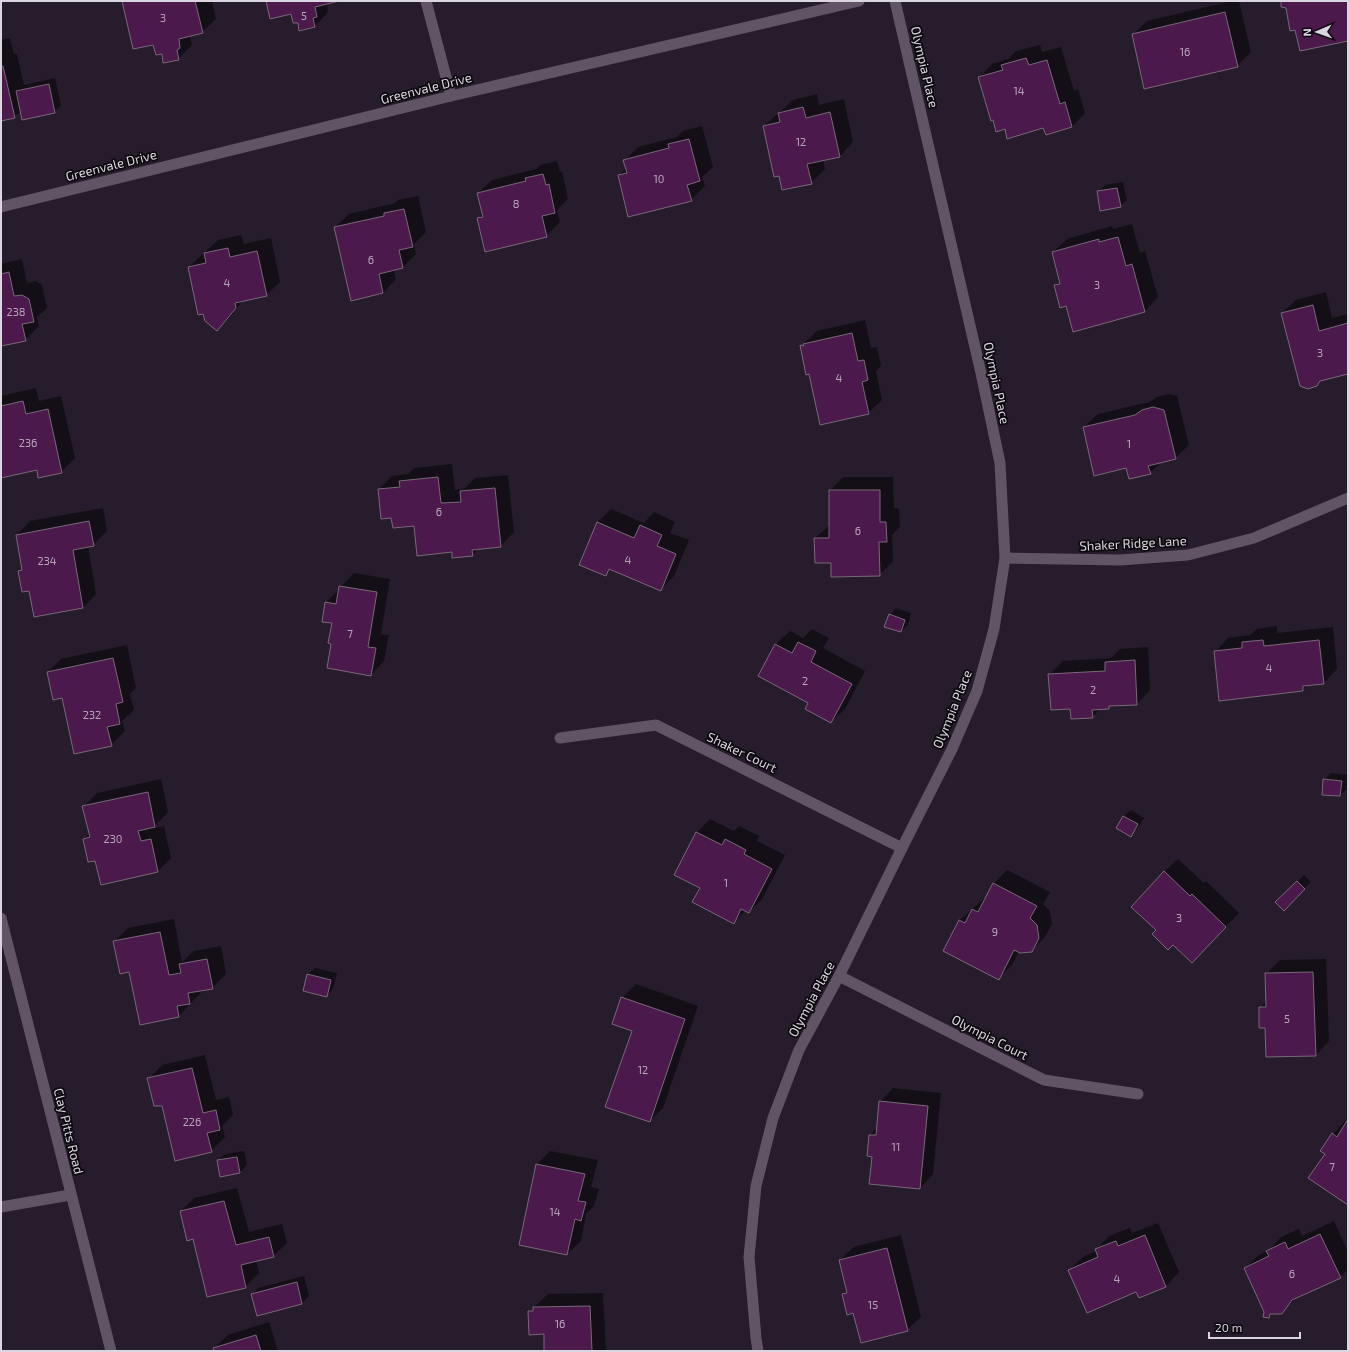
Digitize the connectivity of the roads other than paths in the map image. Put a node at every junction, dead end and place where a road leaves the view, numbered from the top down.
1 (426, 1) edge
2 (859, 1) edge
3 (895, 1) edge
4 (451, 96) junction
5 (1, 206) edge
6 (1348, 498) edge
7 (1006, 558) junction
8 (560, 738) dead end
9 (902, 848) junction
10 (1, 918) edge
11 (839, 976) junction
12 (1138, 1094) dead end
13 (70, 1195) junction
14 (1, 1208) edge
15 (111, 1351) edge
16 (758, 1351) edge

1 - 4 street
2 - 4 street, Greenvale Drive
3 - 7 street, Olympia Place
4 - 5 street, Greenvale Drive
6 - 7 street, Shaker Ridge Lane
7 - 9 street, Olympia Place
8 - 9 street, Shaker Court
9 - 11 street, Olympia Place
10 - 13 street, Clay Pitts Road
11 - 12 street, Olympia Court
11 - 16 street, Olympia Place
13 - 14 street
13 - 15 street, Clay Pitts Road

